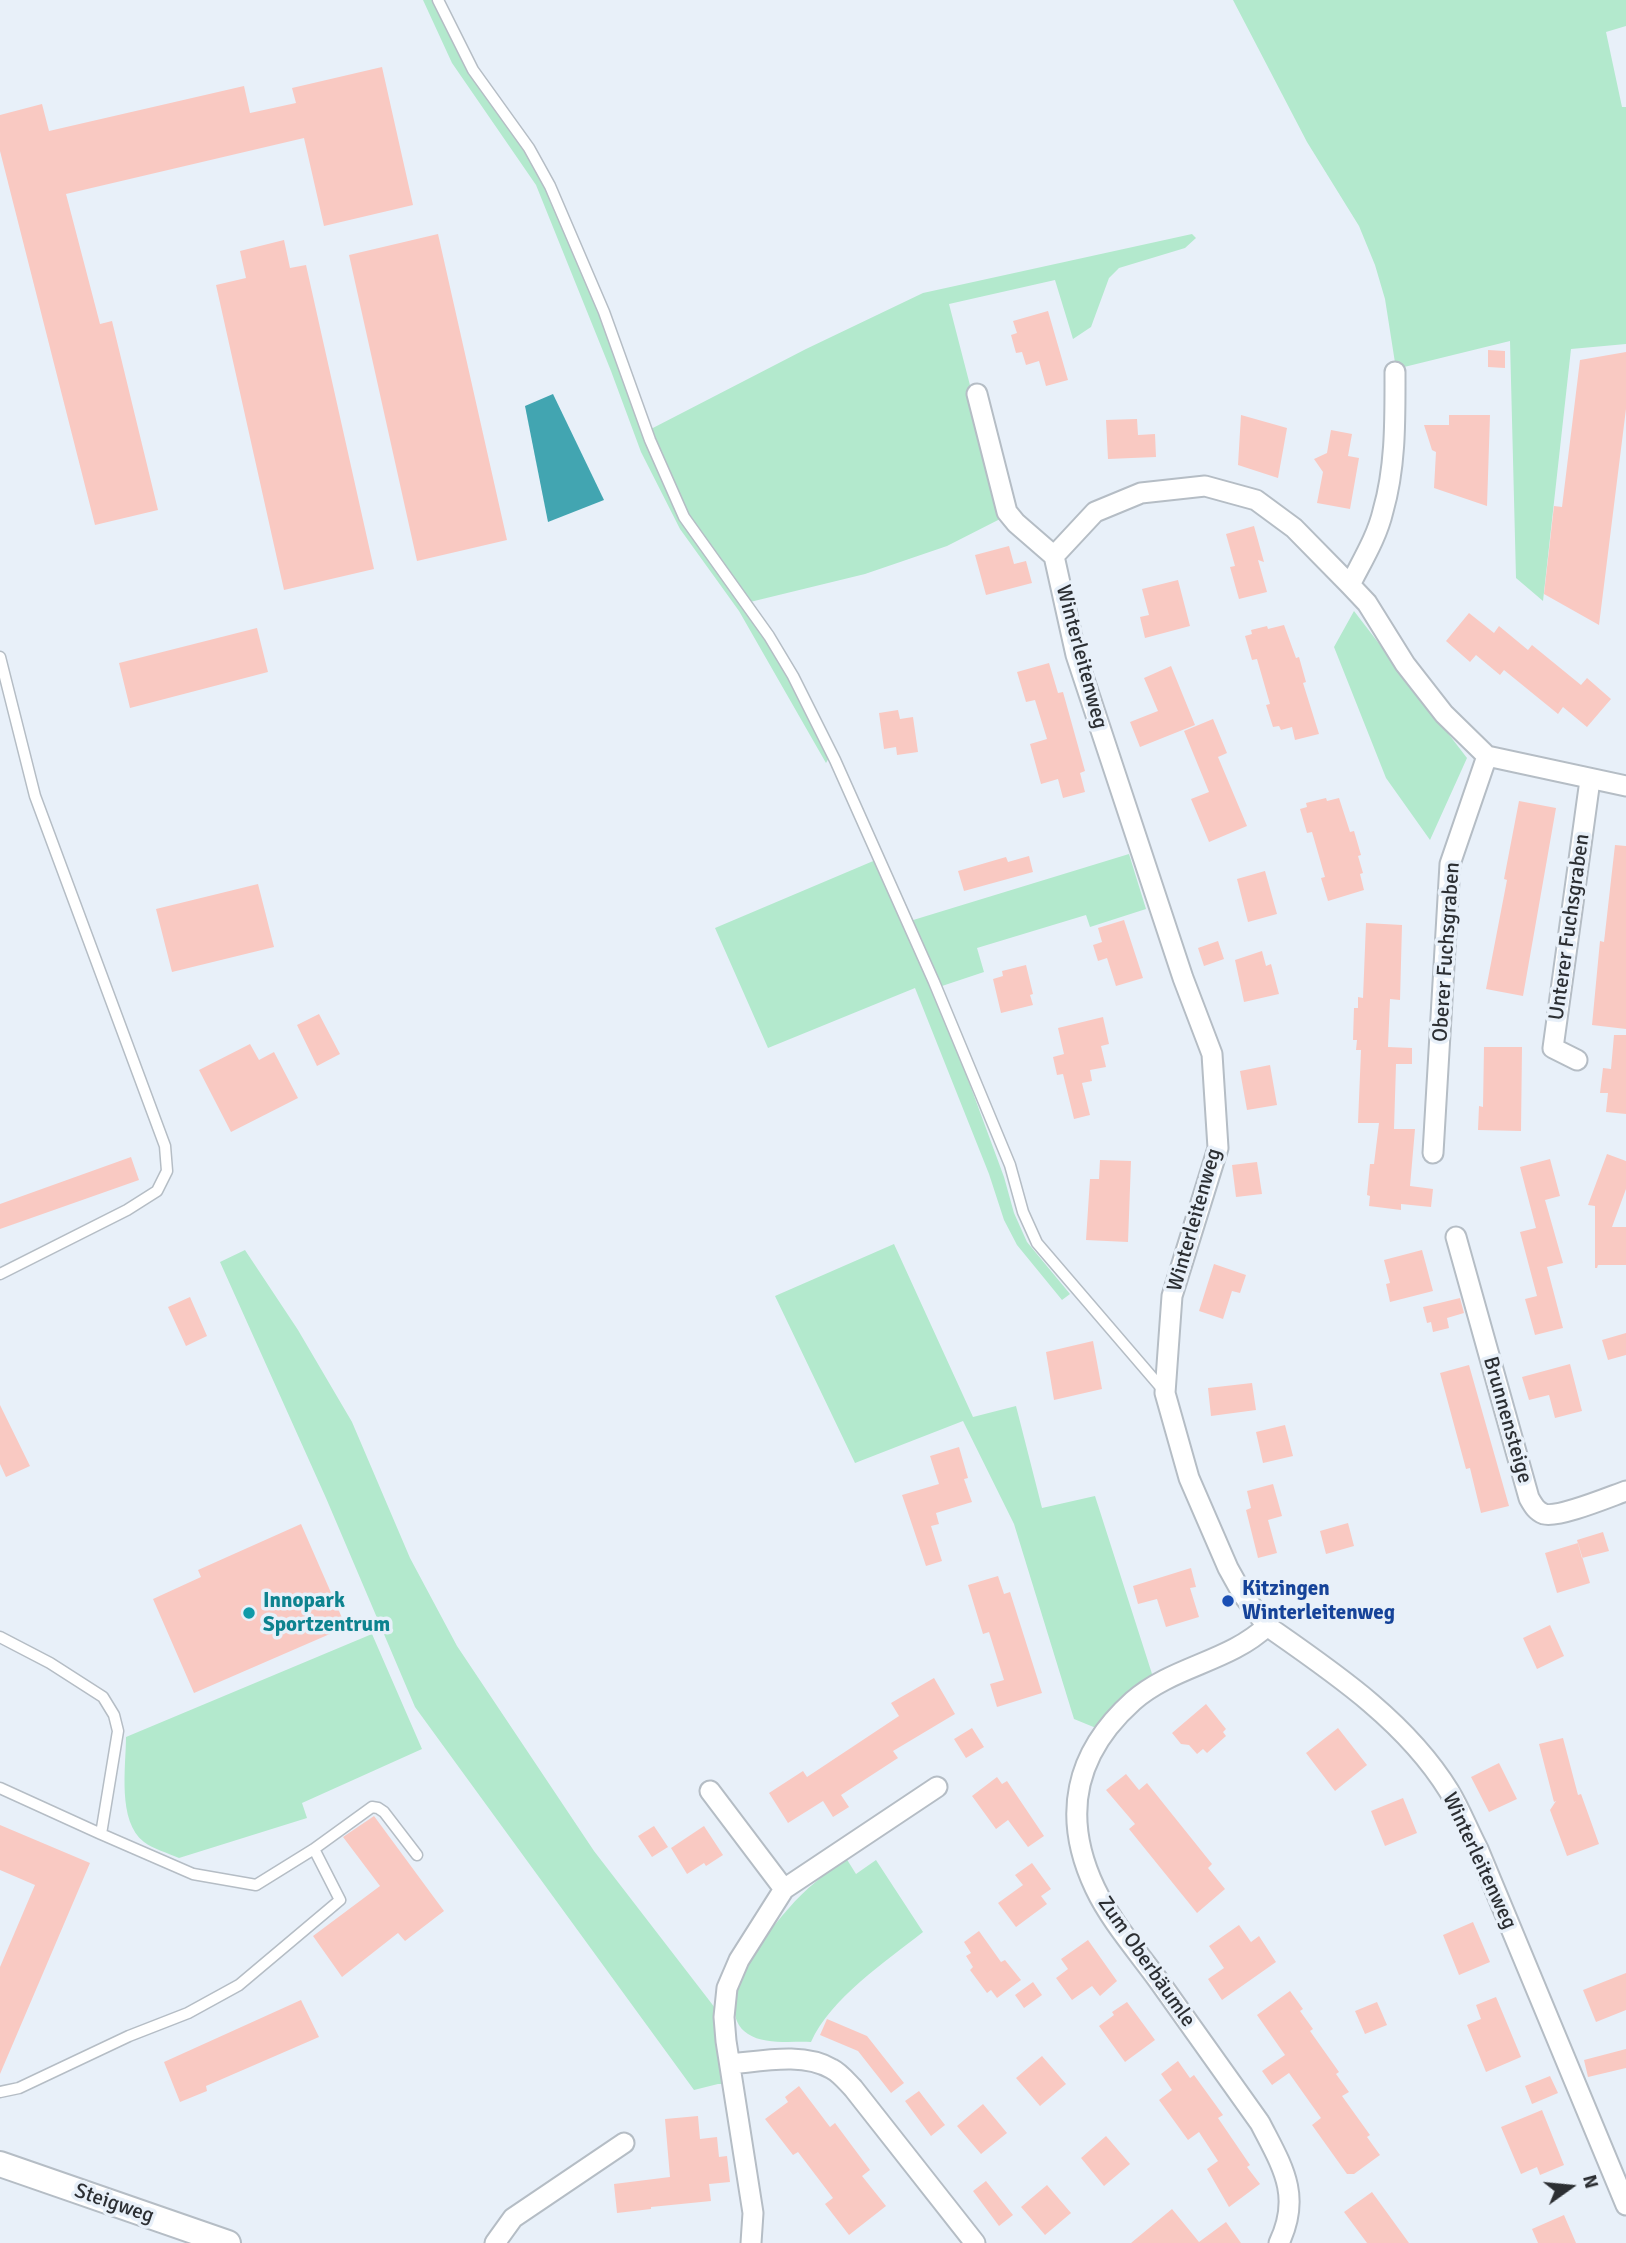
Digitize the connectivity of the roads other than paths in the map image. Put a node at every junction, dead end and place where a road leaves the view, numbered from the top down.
1 (438, 0) edge
2 (1395, 372) dead end
3 (977, 394) dead end
4 (1054, 556) junction
5 (1350, 585) junction
6 (0, 657) edge
7 (1488, 756) junction
8 (1590, 780) junction
9 (1626, 786) edge
10 (1577, 1059) dead end
11 (1433, 1153) dead end
12 (1455, 1237) dead end
13 (0, 1274) edge
14 (1165, 1393) junction
15 (1626, 1491) edge
16 (1267, 1626) junction
17 (0, 1637) edge
18 (937, 1787) dead end
19 (0, 1788) edge
20 (710, 1791) dead end
21 (101, 1834) junction
22 (314, 1849) junction
23 (417, 1855) dead end
24 (784, 1889) junction
25 (731, 2064) junction
26 (0, 2092) edge
27 (624, 2143) dead end
28 (0, 2164) edge
29 (1626, 2205) edge
30 (228, 2243) edge
31 (495, 2243) edge
32 (751, 2243) edge
33 (975, 2243) edge
34 (1279, 2243) edge

1 - 14 lane
2 - 5 street
3 - 4 street
4 - 5 street, Winterleitenweg
4 - 14 street, Winterleitenweg
5 - 7 street, Winterleitenweg
6 - 13 lane
7 - 8 street
7 - 11 street, Oberer Fuchsgraben
8 - 9 street
8 - 10 street, Unterer Fuchsgraben
12 - 15 street, Brunnensteige
14 - 16 street, Winterleitenweg
16 - 29 street, Winterleitenweg
16 - 34 street, Zum Oberbäumle
17 - 21 lane
18 - 24 street
19 - 21 lane
20 - 24 street
21 - 22 lane
22 - 23 lane
22 - 26 lane
24 - 25 street
25 - 32 street
25 - 33 street
27 - 31 street
28 - 30 street, Steigweg

